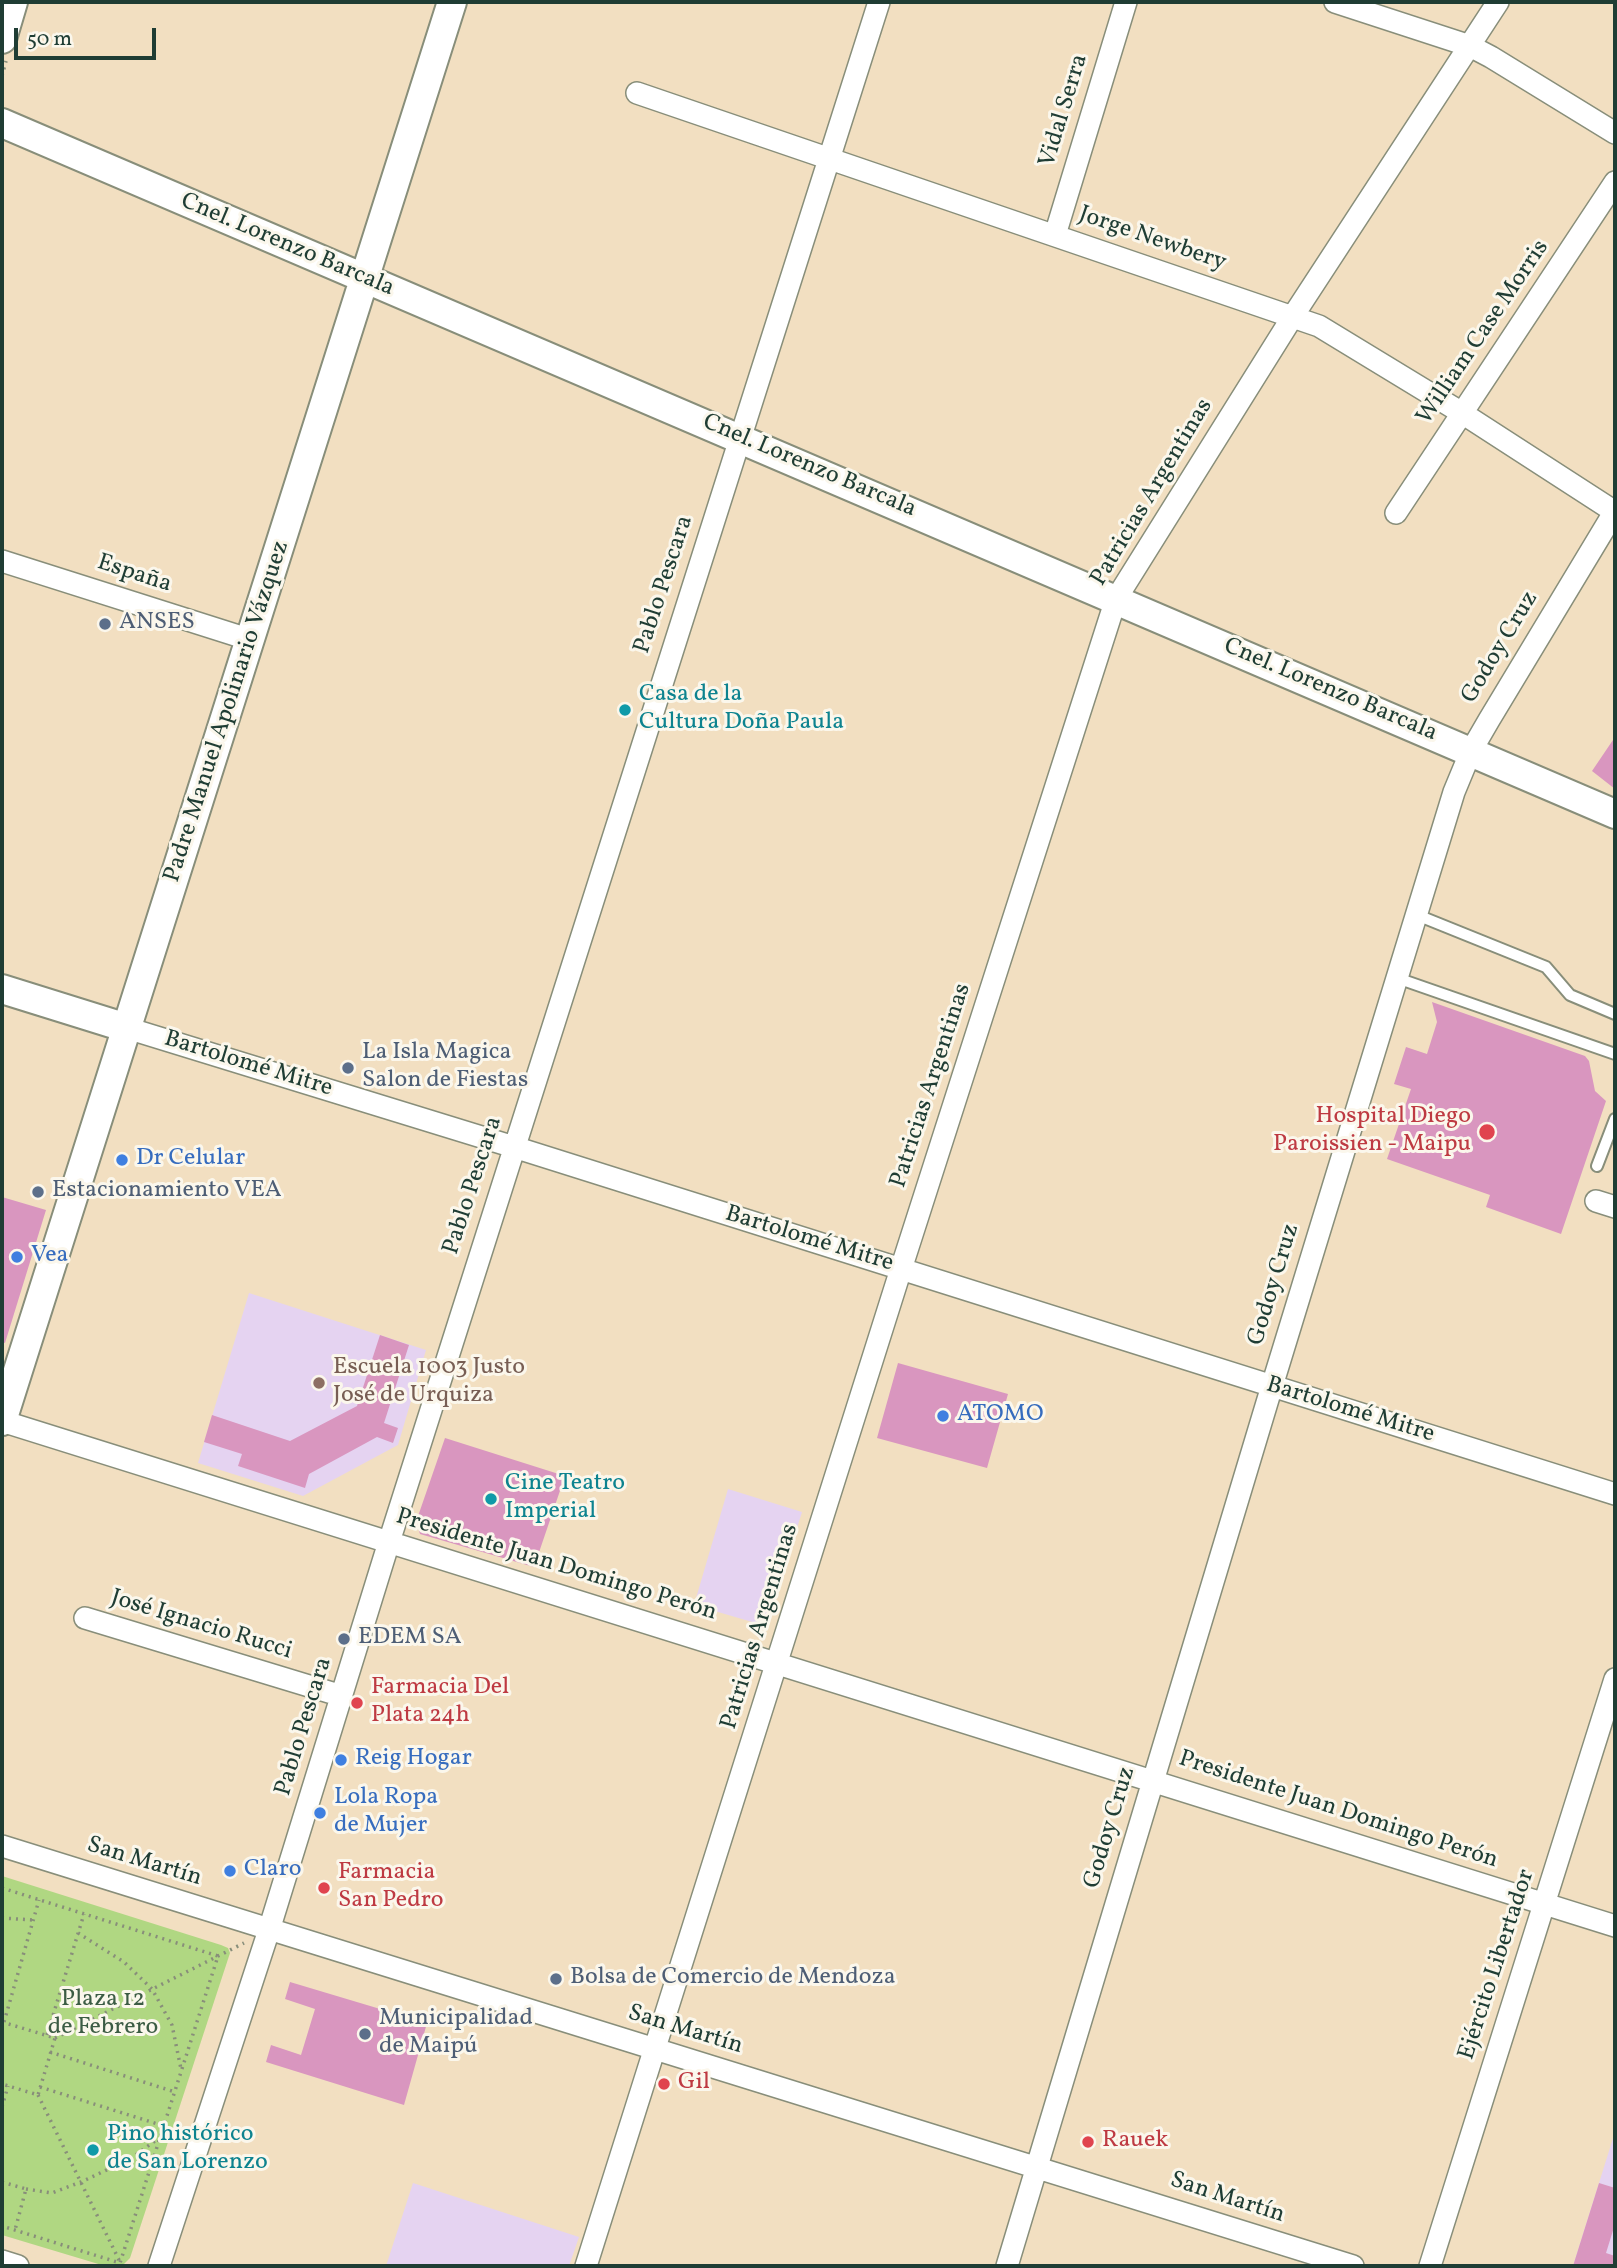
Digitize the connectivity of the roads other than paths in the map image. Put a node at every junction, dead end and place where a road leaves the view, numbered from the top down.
1 (13, 2) edge
2 (452, 2) edge
3 (879, 2) edge
4 (1126, 2) edge
5 (1335, 2) edge
6 (1498, 2) edge
7 (2, 40) edge
8 (1470, 46) junction
9 (637, 93) dead end
10 (2, 123) edge
11 (1615, 133) edge
12 (830, 160) junction
13 (1615, 182) edge
14 (1055, 235) junction
15 (366, 280) junction
16 (1293, 316) junction
17 (1462, 414) junction
18 (740, 438) junction
19 (1615, 512) edge
20 (1396, 513) dead end
21 (2, 561) edge
22 (1116, 598) junction
23 (251, 640) junction
24 (1471, 751) junction
25 (1615, 814) edge
26 (1417, 915) junction
27 (1397, 978) junction
28 (2, 989) edge
29 (1615, 1014) edge
30 (127, 1028) junction
31 (1615, 1054) edge
32 (1615, 1119) edge
33 (514, 1147) junction
34 (1597, 1166) dead end
35 (901, 1269) junction
36 (1272, 1386) junction
37 (2, 1421) edge
38 (1615, 1494) edge
39 (389, 1542) junction
40 (85, 1618) dead end
41 (778, 1663) junction
42 (1615, 1679) edge
43 (342, 1696) junction
44 (1153, 1780) junction
45 (2, 1846) edge
46 (1544, 1905) junction
47 (1615, 1926) edge
48 (269, 1930) junction
49 (654, 2050) junction
50 (1037, 2166) junction
51 (2, 2261) edge
52 (18, 2266) edge
53 (159, 2266) edge
54 (586, 2266) edge
55 (1007, 2266) edge
56 (1353, 2266) edge
57 (1430, 2266) edge

1 - 7 street
2 - 15 street, Padre Manuel Apolinario Vázquez
3 - 12 street, Pablo Pescara
4 - 14 street, Vidal Serra
5 - 8 street
6 - 8 street, Patricias Argentinas
8 - 11 street
8 - 16 street, Patricias Argentinas
9 - 12 street, Jorge Newbery
10 - 15 street, Cnel. Lorenzo Barcala
12 - 14 street, Jorge Newbery
12 - 18 street, Pablo Pescara
13 - 17 street, William Case Morris
14 - 16 street, Jorge Newbery
15 - 18 street, Cnel. Lorenzo Barcala
15 - 23 street, Padre Manuel Apolinario Vázquez
16 - 17 street, Jorge Newbery
16 - 22 street, Patricias Argentinas
17 - 19 street, Jorge Newbery
17 - 20 street, William Case Morris
18 - 22 street, Cnel. Lorenzo Barcala
18 - 33 street, Pablo Pescara
19 - 24 street, Godoy Cruz
21 - 23 street, España
22 - 24 street, Cnel. Lorenzo Barcala
22 - 35 street, Patricias Argentinas
23 - 30 street, Padre Manuel Apolinario Vázquez
24 - 25 street, Cnel. Lorenzo Barcala
24 - 26 street, Godoy Cruz
26 - 27 street, Godoy Cruz
26 - 29 lane
27 - 31 lane
27 - 36 street, Godoy Cruz
28 - 30 street, Bartolomé Mitre
30 - 33 street, Bartolomé Mitre
30 - 37 street, Padre Manuel Apolinario Vázquez
32 - 34 lane
33 - 35 street, Bartolomé Mitre
33 - 39 street, Pablo Pescara
35 - 36 street, Bartolomé Mitre
35 - 41 street, Patricias Argentinas
36 - 38 street, Bartolomé Mitre
36 - 44 street, Godoy Cruz
37 - 39 street, Presidente Juan Domingo Perón
39 - 41 street, Presidente Juan Domingo Perón
39 - 43 street, Pablo Pescara
40 - 43 street, José Ignacio Rucci
41 - 44 street, Presidente Juan Domingo Perón
41 - 49 street, Patricias Argentinas
42 - 46 street, Ejército Libertador
43 - 48 street, Pablo Pescara
44 - 46 street, Presidente Juan Domingo Perón
44 - 50 street, Godoy Cruz
45 - 48 street, San Martín
46 - 47 street, Presidente Juan Domingo Perón
46 - 57 street, Ejército Libertador
48 - 49 street, San Martín
48 - 53 street, Pablo Pescara
49 - 50 street, San Martín
49 - 54 street, Patricias Argentinas
50 - 55 street, Godoy Cruz
50 - 56 street, San Martín
51 - 52 street

